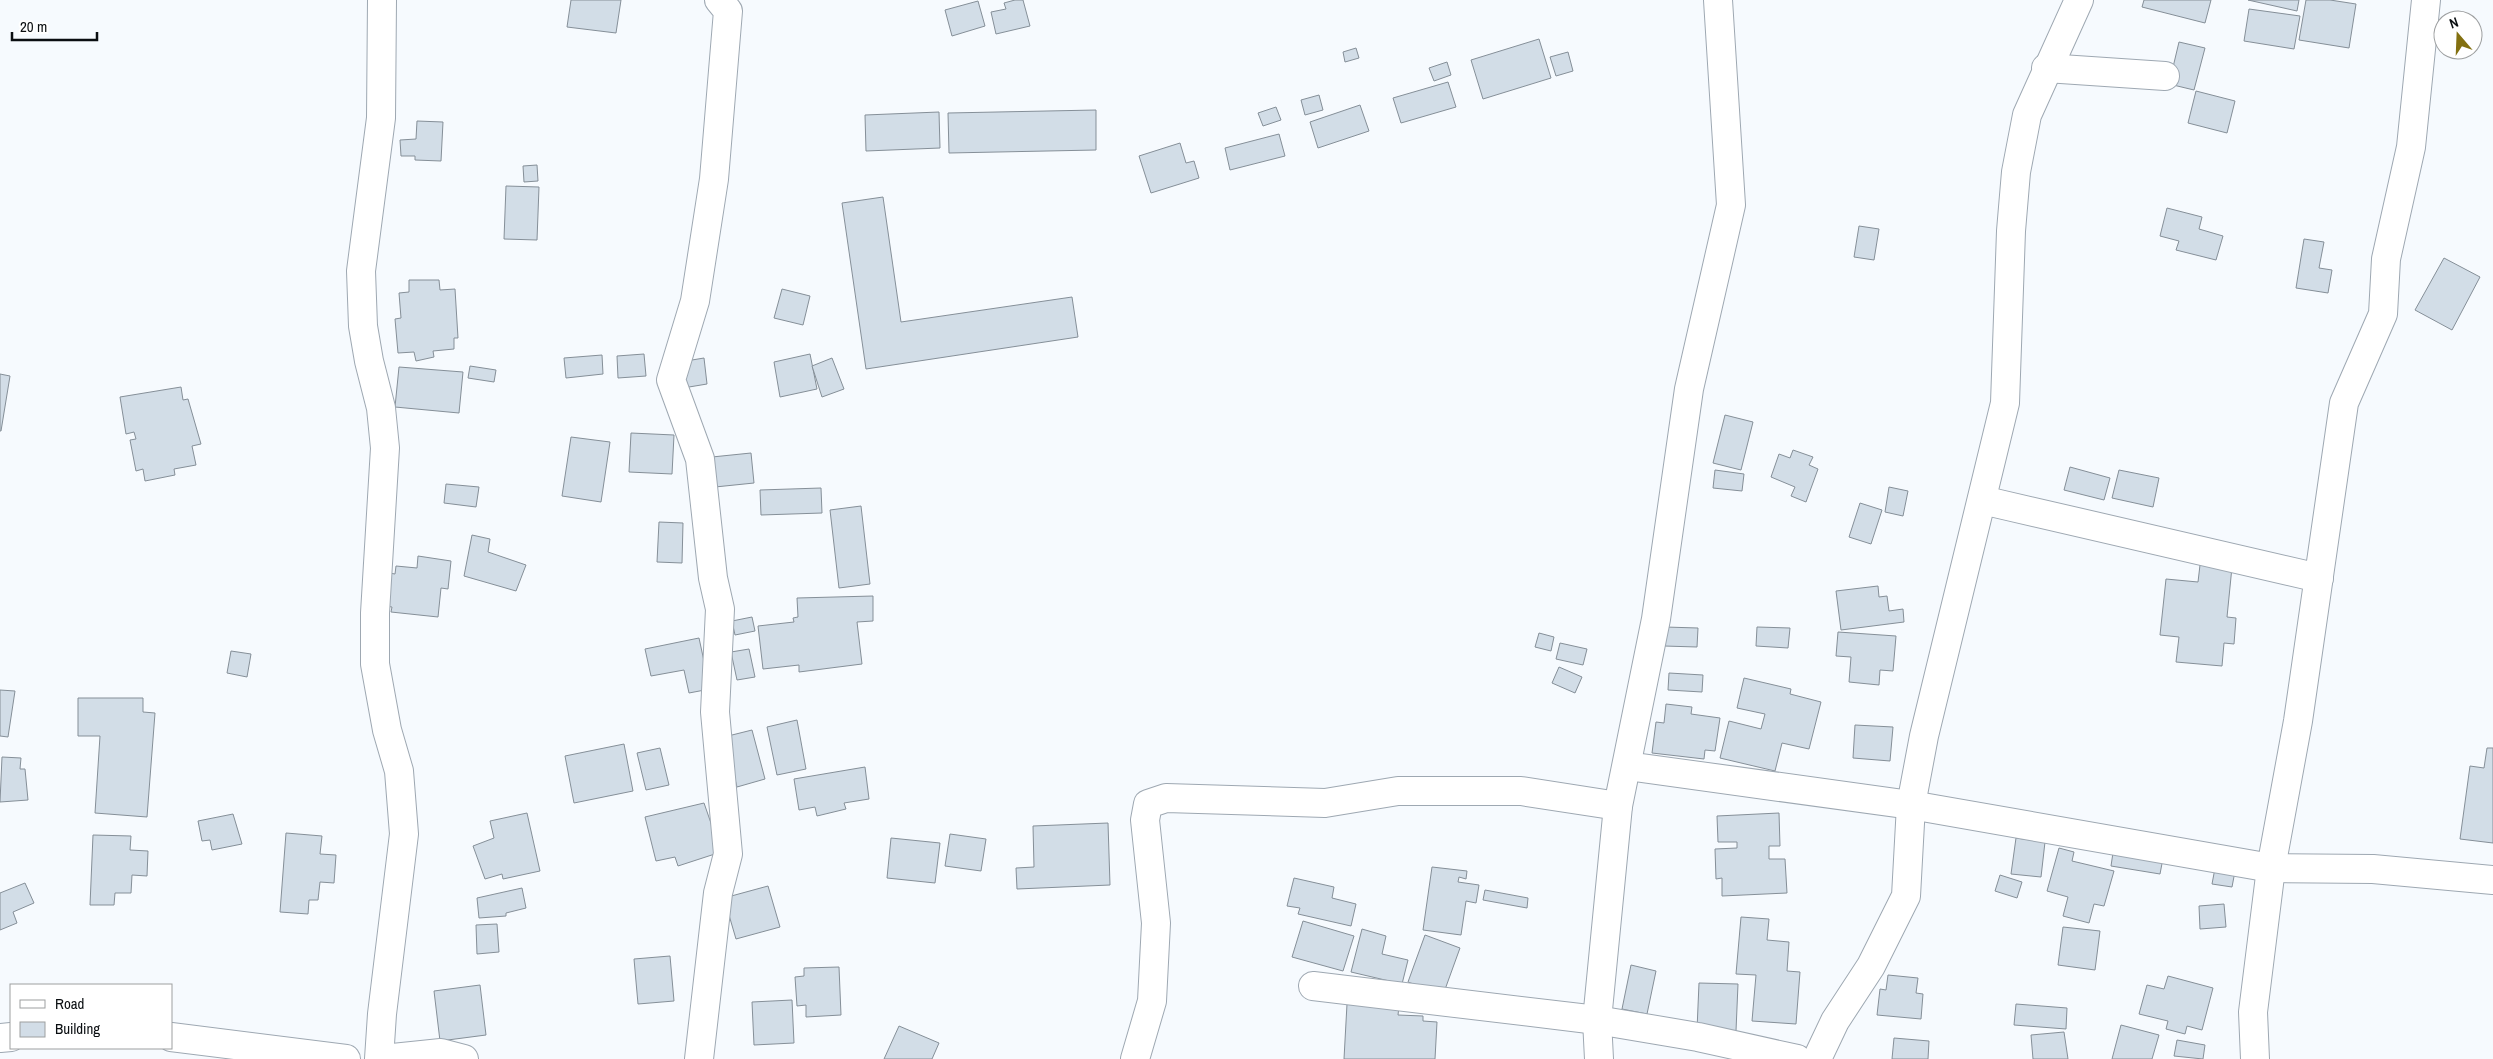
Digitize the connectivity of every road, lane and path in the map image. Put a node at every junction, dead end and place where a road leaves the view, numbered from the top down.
1 (382, 0) edge
2 (719, 0) edge
3 (1718, 0) edge
4 (2079, 0) edge
5 (2426, 0) edge
6 (2046, 68) junction
7 (2165, 76) dead end
8 (1982, 500) junction
9 (2319, 578) junction
10 (1627, 766) junction
11 (1911, 805) junction
12 (1618, 806) junction
13 (2271, 868) junction
14 (2493, 880) edge
15 (1313, 986) dead end
16 (1597, 1020) junction
17 (172, 1036) edge
18 (346, 1059) edge
19 (381, 1059) edge
20 (464, 1059) edge
21 (699, 1059) edge
22 (1135, 1059) edge
23 (1599, 1059) edge
24 (1797, 1059) edge
25 (1817, 1059) edge
26 (2255, 1059) edge

1 - 19 street
2 - 21 street
3 - 10 street
4 - 6 street
5 - 9 street
6 - 7 street
6 - 8 street
8 - 9 street
8 - 11 street
9 - 13 street
10 - 11 street
10 - 12 street
11 - 13 street
11 - 25 street
12 - 16 street
12 - 22 street
13 - 14 street
13 - 26 street
15 - 16 street
16 - 23 street
16 - 24 street
17 - 18 street
19 - 20 street

